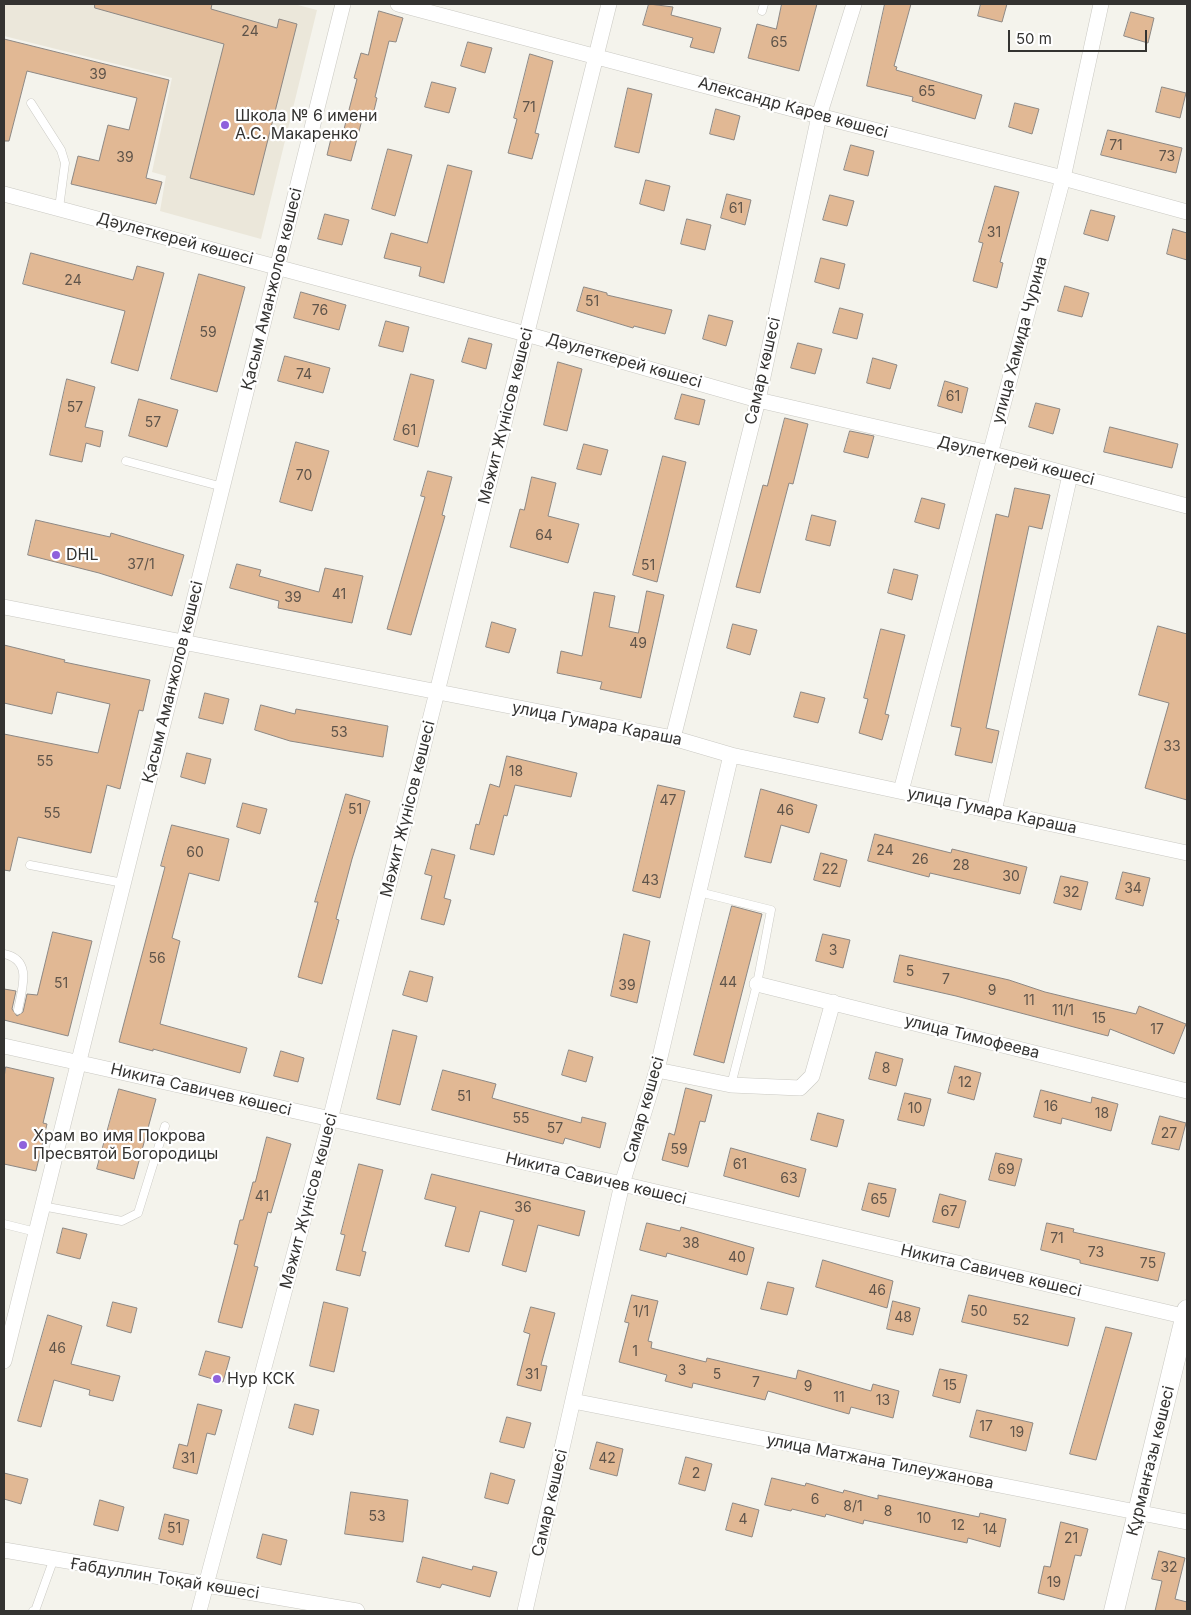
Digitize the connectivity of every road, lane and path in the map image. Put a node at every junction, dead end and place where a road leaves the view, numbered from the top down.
1 (343, 4) edge
2 (398, 4) edge
3 (609, 4) edge
4 (854, 4) edge
5 (1101, 4) edge
6 (596, 56) junction
7 (30, 103) dead end
8 (819, 116) junction
9 (1063, 178) junction
10 (4, 194) edge
11 (59, 208) junction
12 (1187, 212) edge
13 (278, 266) junction
14 (526, 334) junction
15 (758, 400) junction
16 (989, 453) junction
17 (126, 462) dead end
18 (1070, 475) junction
19 (222, 487) junction
20 (1187, 506) edge
21 (4, 607) edge
22 (184, 642) junction
23 (438, 692) junction
24 (673, 738) junction
25 (731, 754) junction
26 (901, 790) junction
27 (994, 811) junction
28 (1187, 853) edge
29 (30, 865) dead end
30 (123, 883) junction
31 (699, 892) junction
32 (4, 954) edge
33 (757, 984) junction
34 (833, 1002) junction
35 (18, 1010) dead end
36 (4, 1046) edge
37 (78, 1062) junction
38 (657, 1070) junction
39 (731, 1085) junction
40 (1187, 1091) edge
41 (330, 1120) junction
42 (165, 1126) dead end
43 (622, 1184) junction
44 (42, 1206) junction
45 (4, 1224) edge
46 (36, 1232) junction
47 (1187, 1315) edge
48 (4, 1361) edge
49 (573, 1401) junction
50 (1138, 1512) junction
51 (1187, 1522) edge
52 (4, 1550) edge
53 (54, 1561) junction
54 (206, 1585) junction
55 (33, 1611) edge
56 (199, 1611) edge
57 (357, 1611) edge
58 (525, 1611) edge
59 (1114, 1611) edge

1 - 13 street, Қасым Аманжолов көшесі
2 - 6 street, Александр Карев көшесі
3 - 6 street, Мәжит Жүнісов көшесі
4 - 8 street, Самар көшесі
5 - 9 street, улица Хамида Чурина
6 - 8 street, Александр Карев көшесі
6 - 14 street, Мәжит Жүнісов көшесі
7 - 11 lane
8 - 9 street, Александр Карев көшесі
8 - 15 street, Самар көшесі
9 - 12 street, Александр Карев көшесі
9 - 16 street, улица Хамида Чурина
10 - 11 street, Дәулеткерей көшесі
11 - 13 street, Дәулеткерей көшесі
13 - 14 street, Дәулеткерей көшесі
13 - 19 street, Қасым Аманжолов көшесі
14 - 15 street, Дәулеткерей көшесі
14 - 23 street, Мәжит Жүнісов көшесі
15 - 16 street, Дәулеткерей көшесі
15 - 24 street, Самар көшесі
16 - 18 street, Дәулеткерей көшесі
16 - 26 street, улица Хамида Чурина
17 - 19 lane
18 - 20 street, Дәулеткерей көшесі
18 - 27 street
19 - 22 street, Қасым Аманжолов көшесі
21 - 22 street, улица Гумара Караша
22 - 23 street, улица Гумара Караша
22 - 30 street, Қасым Аманжолов көшесі
23 - 24 street, улица Гумара Караша
23 - 41 street, Мәжит Жүнісов көшесі
24 - 25 street, улица Гумара Караша
25 - 26 street, улица Гумара Караша
25 - 31 street, Самар көшесі
26 - 27 street, улица Гумара Караша
27 - 28 street, улица Гумара Караша
29 - 30 lane
30 - 37 street, Қасым Аманжолов көшесі
31 - 33 lane
31 - 38 street, Самар көшесі
32 - 35 lane
33 - 34 street, улица Тимофеева
33 - 39 lane
34 - 39 street
34 - 40 street, улица Тимофеева
36 - 37 street, Никита Савичев көшесі
37 - 41 street, Никита Савичев көшесі
37 - 44 street, Қасым Аманжолов көшесі
38 - 39 street
38 - 43 street, Самар көшесі
41 - 43 street, Никита Савичев көшесі
41 - 54 street, Мәжит Жүнісов көшесі
42 - 44 lane
43 - 47 street, Никита Савичев көшесі
43 - 49 street, Самар көшесі
44 - 46 street, Қасым Аманжолов көшесі
45 - 46 lane
46 - 48 street, Қасым Аманжолов көшесі
47 - 50 street, Құрманғазы көшесі
49 - 50 street, улица Матжана Тилеужанова
49 - 58 street, Самар көшесі
50 - 51 street, улица Матжана Тилеужанова
50 - 59 street, Құрманғазы көшесі
52 - 53 street, Ғабдуллин Тоқай көшесі
53 - 54 street, Ғабдуллин Тоқай көшесі
53 - 55 lane
54 - 56 street, Мәжит Жүнісов көшесі
54 - 57 street, Ғабдуллин Тоқай көшесі

